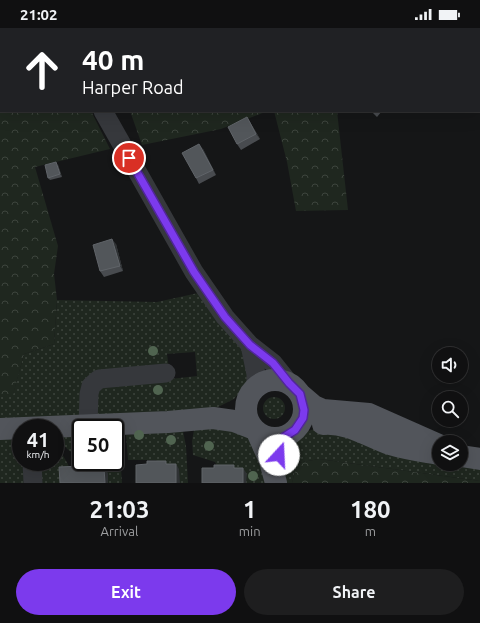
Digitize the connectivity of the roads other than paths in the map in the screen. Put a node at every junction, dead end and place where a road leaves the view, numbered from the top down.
1 (104, 112) edge
2 (250, 345) junction
3 (166, 373) dead end
4 (294, 389) junction
5 (253, 391) junction
6 (213, 418) junction
7 (88, 419) edge
8 (124, 424) edge
9 (12, 428) edge
10 (0, 429) edge
11 (255, 431) junction
12 (292, 431) junction
13 (432, 442) edge
14 (432, 453) edge
15 (32, 471) edge
16 (276, 481) edge
17 (33, 483) edge

1 - 2 street
2 - 4 street
2 - 5 street
3 - 7 street
4 - 5 main road
4 - 12 main road
4 - 13 main road
5 - 6 main road
5 - 11 main road
6 - 8 main road
6 - 11 main road
9 - 10 main road
11 - 12 main road
11 - 16 main road
12 - 14 main road
12 - 16 main road
15 - 17 street

